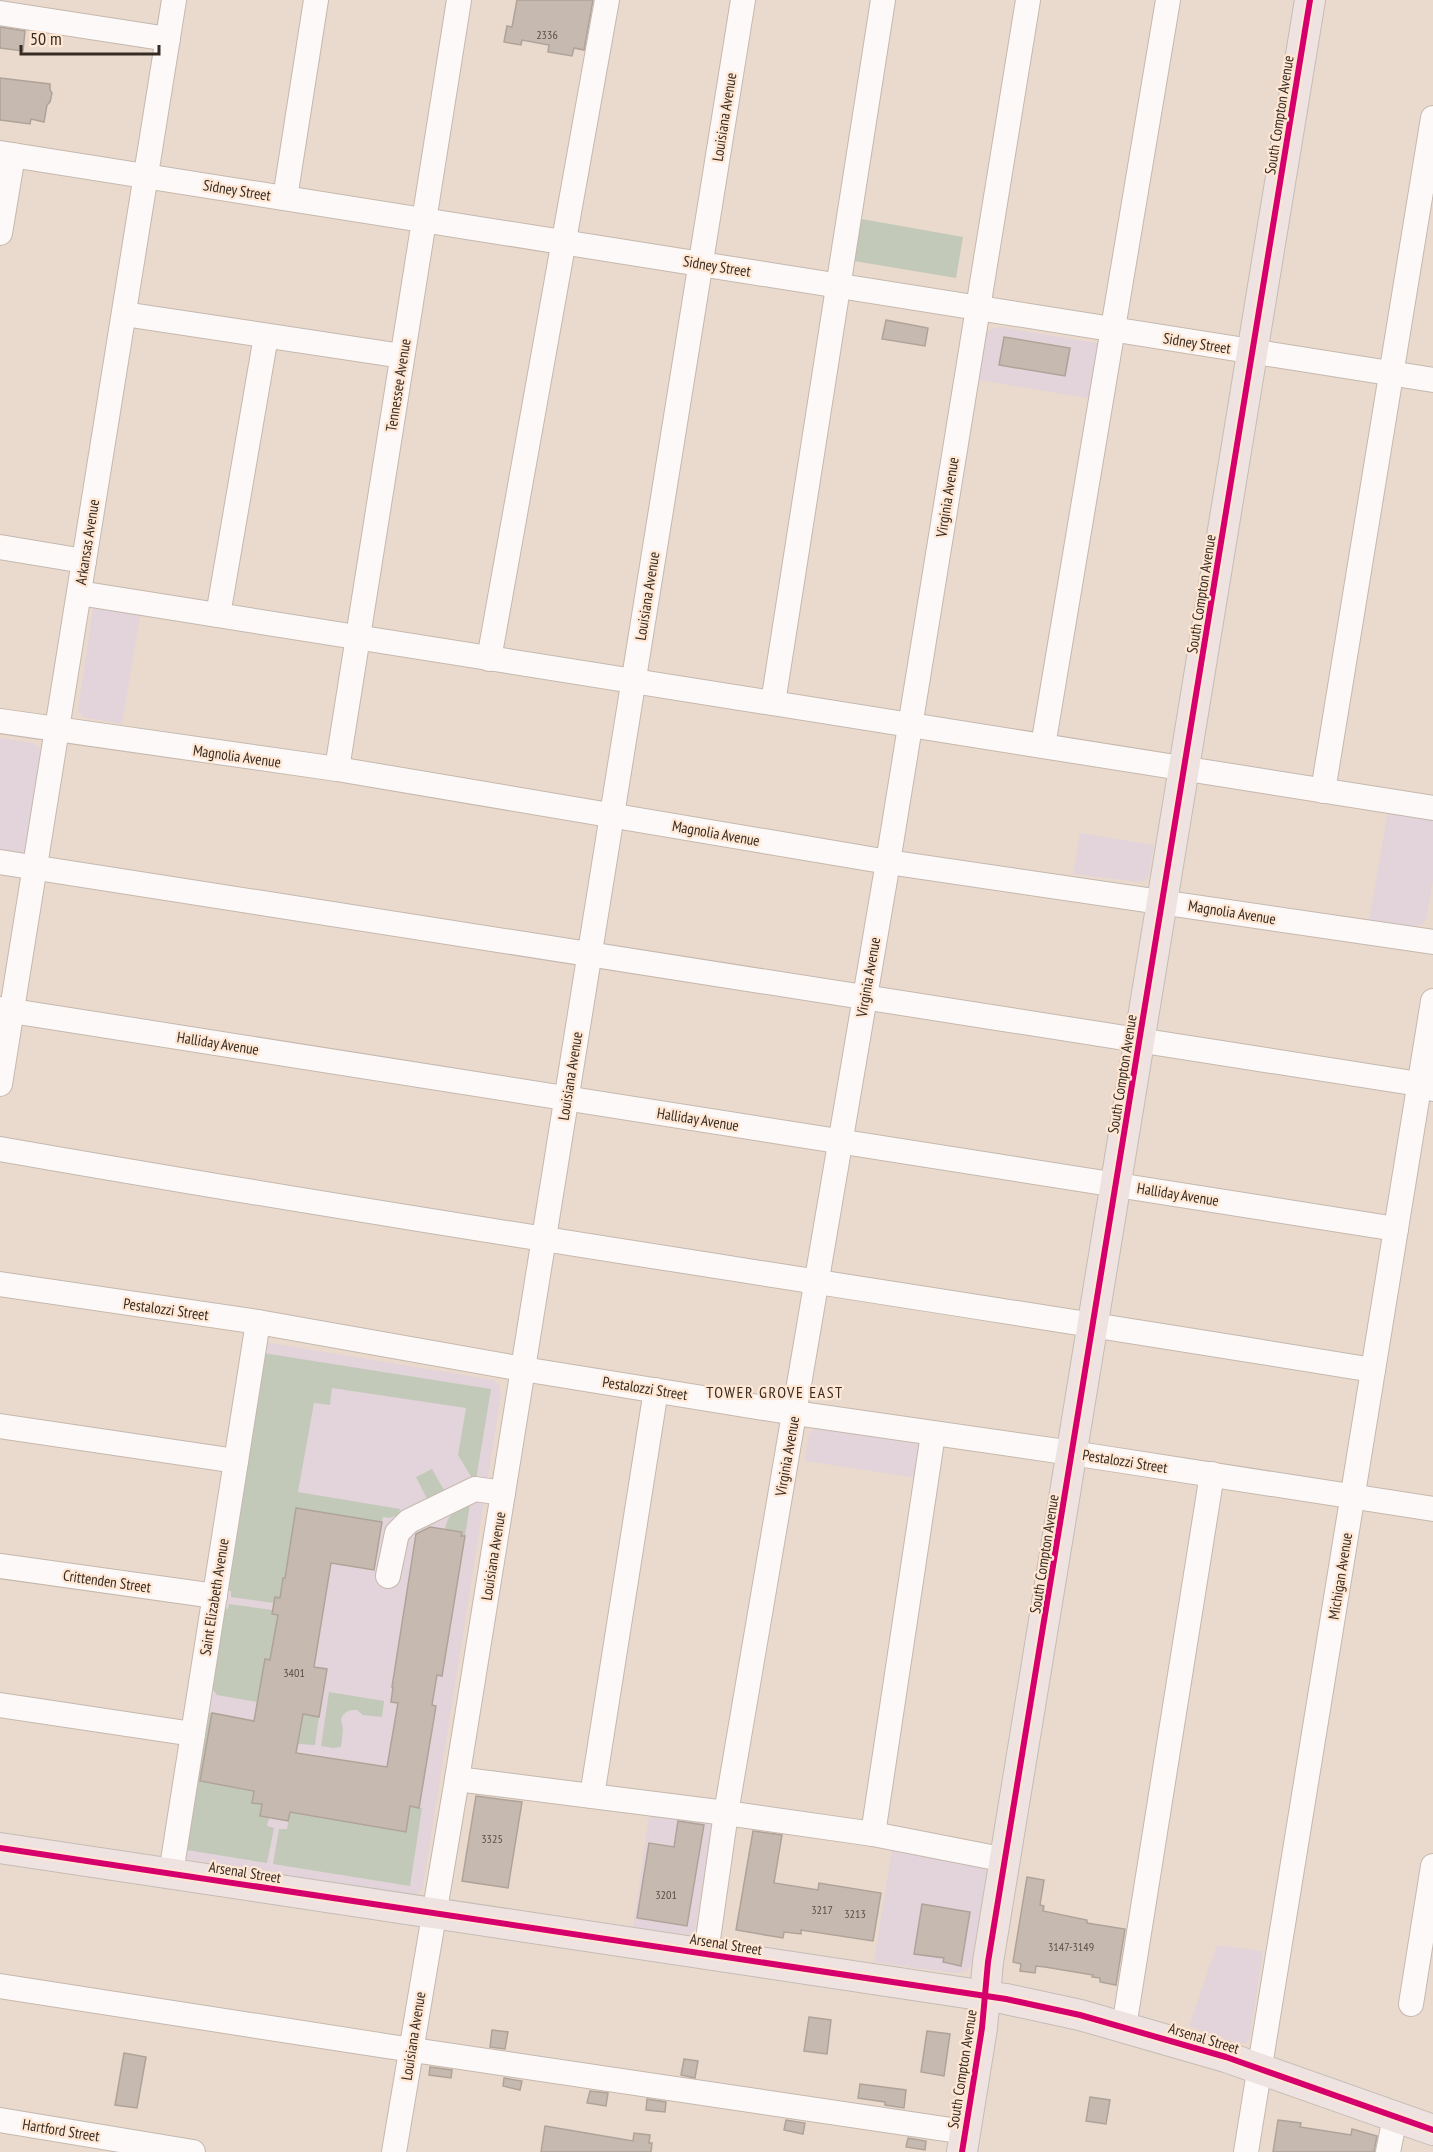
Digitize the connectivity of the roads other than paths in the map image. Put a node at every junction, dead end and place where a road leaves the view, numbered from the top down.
1 (174, 0) edge
2 (316, 0) edge
3 (459, 0) edge
4 (607, 0) edge
5 (743, 0) edge
6 (883, 0) edge
7 (1028, 0) edge
8 (1168, 0) edge
9 (1310, 0) edge
10 (0, 13) edge
11 (168, 39) junction
12 (1433, 118) edge
13 (6, 154) edge
14 (146, 176) junction
15 (285, 198) junction
16 (423, 220) junction
17 (0, 233) edge
18 (563, 242) junction
19 (700, 264) junction
20 (838, 286) junction
21 (978, 308) junction
22 (124, 314) junction
23 (1113, 329) junction
24 (266, 336) junction
25 (1253, 351) junction
26 (402, 356) junction
27 (1391, 374) junction
28 (1433, 380) edge
29 (0, 547) edge
30 (84, 561) junction
31 (79, 593) junction
32 (218, 615) junction
33 (358, 638) junction
34 (489, 658) junction
35 (633, 681) junction
36 (773, 703) junction
37 (0, 721) edge
38 (910, 725) junction
39 (57, 730) junction
40 (1043, 746) junction
41 (1185, 769) junction
42 (337, 770) junction
43 (1323, 791) junction
44 (1433, 808) edge
45 (612, 815) junction
46 (0, 862) edge
47 (888, 862) junction
48 (35, 867) junction
49 (1163, 901) junction
50 (1433, 942) edge
51 (589, 954) junction
52 (865, 998) junction
53 (1433, 1001) edge
54 (6, 1010) edge
55 (1140, 1041) junction
56 (0, 1084) edge
57 (1426, 1086) edge
58 (566, 1098) junction
59 (840, 1141) junction
60 (0, 1149) edge
61 (1116, 1185) junction
62 (1396, 1229) junction
63 (544, 1240) junction
64 (817, 1283) junction
65 (0, 1284) edge
66 (258, 1322) junction
67 (1094, 1324) junction
68 (523, 1369) junction
69 (1373, 1370) junction
70 (656, 1390) junction
71 (795, 1413) junction
72 (0, 1426) edge
73 (933, 1434) junction
74 (1072, 1453) junction
75 (236, 1461) junction
76 (1212, 1474) junction
77 (503, 1494) junction
78 (1353, 1497) junction
79 (1433, 1509) edge
80 (0, 1566) edge
81 (388, 1576) dead end
82 (215, 1596) junction
83 (0, 1706) edge
84 (193, 1734) junction
85 (457, 1779) junction
86 (592, 1796) junction
87 (726, 1813) junction
88 (873, 1834) junction
89 (0, 1848) edge
90 (1006, 1860) junction
91 (1433, 1866) edge
92 (171, 1873) junction
93 (433, 1913) junction
94 (706, 1953) junction
95 (0, 1986) edge
96 (985, 1996) junction
97 (1411, 2004) dead end
98 (1124, 2027) junction
99 (411, 2050) junction
100 (1260, 2068) junction
101 (1395, 2117) junction
102 (0, 2120) edge
103 (1433, 2130) edge
104 (963, 2142) edge
105 (193, 2152) edge
106 (394, 2152) edge
107 (1246, 2152) edge
108 (1388, 2152) edge

1 - 11 street, Arkansas Avenue
2 - 15 street
3 - 16 street, Tennessee Avenue
4 - 18 street
5 - 19 street, Louisiana Avenue
6 - 20 street
7 - 21 street, Virginia Avenue
8 - 23 street
9 - 25 main road, South Compton Avenue
10 - 11 street
11 - 14 street, Arkansas Avenue
12 - 27 street
13 - 14 street, Sidney Street
13 - 17 street
14 - 15 street, Sidney Street
14 - 22 street, Arkansas Avenue
15 - 16 street, Sidney Street
16 - 18 street, Sidney Street
16 - 26 street, Tennessee Avenue
18 - 19 street, Sidney Street
18 - 34 street
19 - 20 street, Sidney Street
19 - 35 street, Louisiana Avenue
20 - 21 street, Sidney Street
20 - 36 street
21 - 23 street, Sidney Street
21 - 38 street, Virginia Avenue
22 - 24 street
22 - 30 street, Arkansas Avenue
23 - 25 street, Sidney Street
23 - 40 street
24 - 26 street
24 - 32 street
25 - 27 street, Sidney Street
25 - 41 main road, South Compton Avenue
26 - 33 street, Tennessee Avenue
27 - 28 street, Sidney Street
27 - 43 street
29 - 30 street
30 - 31 street, Arkansas Avenue
31 - 32 street
31 - 39 street, Arkansas Avenue
32 - 33 street
33 - 34 street
33 - 42 street, Tennessee Avenue
34 - 35 street
35 - 36 street
35 - 45 street, Louisiana Avenue
36 - 38 street
37 - 39 street, Magnolia Avenue
38 - 40 street
38 - 47 street, Virginia Avenue
39 - 42 street, Magnolia Avenue
39 - 48 street, Arkansas Avenue
40 - 41 street
41 - 43 street
41 - 49 main road, South Compton Avenue
42 - 45 street, Magnolia Avenue
43 - 44 street
45 - 47 street, Magnolia Avenue
45 - 51 street, Louisiana Avenue
46 - 48 street
47 - 49 street, Magnolia Avenue
47 - 52 street, Virginia Avenue
48 - 51 street
48 - 54 street, Arkansas Avenue
49 - 50 street, Magnolia Avenue
49 - 55 main road, South Compton Avenue
51 - 52 street
51 - 58 street, Louisiana Avenue
52 - 55 street
52 - 59 street, Virginia Avenue
53 - 57 street, Michigan Avenue
54 - 56 street, Arkansas Avenue
54 - 58 street, Halliday Avenue
55 - 57 street
55 - 61 main road, South Compton Avenue
57 - 62 street, Michigan Avenue
58 - 59 street, Halliday Avenue
58 - 63 street, Louisiana Avenue
59 - 61 street, Halliday Avenue
59 - 64 street, Virginia Avenue
60 - 63 street
61 - 62 street, Halliday Avenue
61 - 67 main road, South Compton Avenue
62 - 69 street, Michigan Avenue
63 - 64 street
63 - 68 street, Louisiana Avenue
64 - 67 street
64 - 71 street, Virginia Avenue
65 - 66 street, Pestalozzi Street
66 - 68 street, Pestalozzi Street
66 - 75 street, Saint Elizabeth Avenue
67 - 69 street
67 - 74 main road, South Compton Avenue
68 - 70 street, Pestalozzi Street
68 - 77 street, Louisiana Avenue
69 - 78 street, Michigan Avenue
70 - 71 street, Pestalozzi Street
70 - 86 street
71 - 73 street, Pestalozzi Street
71 - 87 street, Virginia Avenue
72 - 75 street
73 - 74 street, Pestalozzi Street
73 - 88 street
74 - 76 street, Pestalozzi Street
74 - 90 main road, South Compton Avenue
75 - 82 street, Saint Elizabeth Avenue
76 - 78 street, Pestalozzi Street
76 - 98 street
77 - 81 street
77 - 85 street, Louisiana Avenue
78 - 79 street, Pestalozzi Street
78 - 100 street, Michigan Avenue
80 - 82 street, Crittenden Street
82 - 84 street, Saint Elizabeth Avenue
83 - 84 street
84 - 92 street, Saint Elizabeth Avenue
85 - 86 street
85 - 93 street, Louisiana Avenue
86 - 87 street
87 - 88 street
87 - 94 street, Virginia Avenue
88 - 90 street
89 - 92 main road, Arsenal Street
90 - 96 main road, South Compton Avenue
91 - 97 street
92 - 93 main road, Arsenal Street
93 - 94 main road, Arsenal Street
93 - 99 street, Louisiana Avenue
94 - 96 main road, Arsenal Street
95 - 99 street
96 - 98 main road, Arsenal Street
96 - 104 main road, South Compton Avenue
98 - 100 main road, Arsenal Street
99 - 104 street
99 - 106 street, Louisiana Avenue
100 - 101 main road, Arsenal Street
100 - 107 street, Michigan Avenue
101 - 103 main road, Arsenal Street
101 - 108 street
102 - 105 street, Hartford Street

